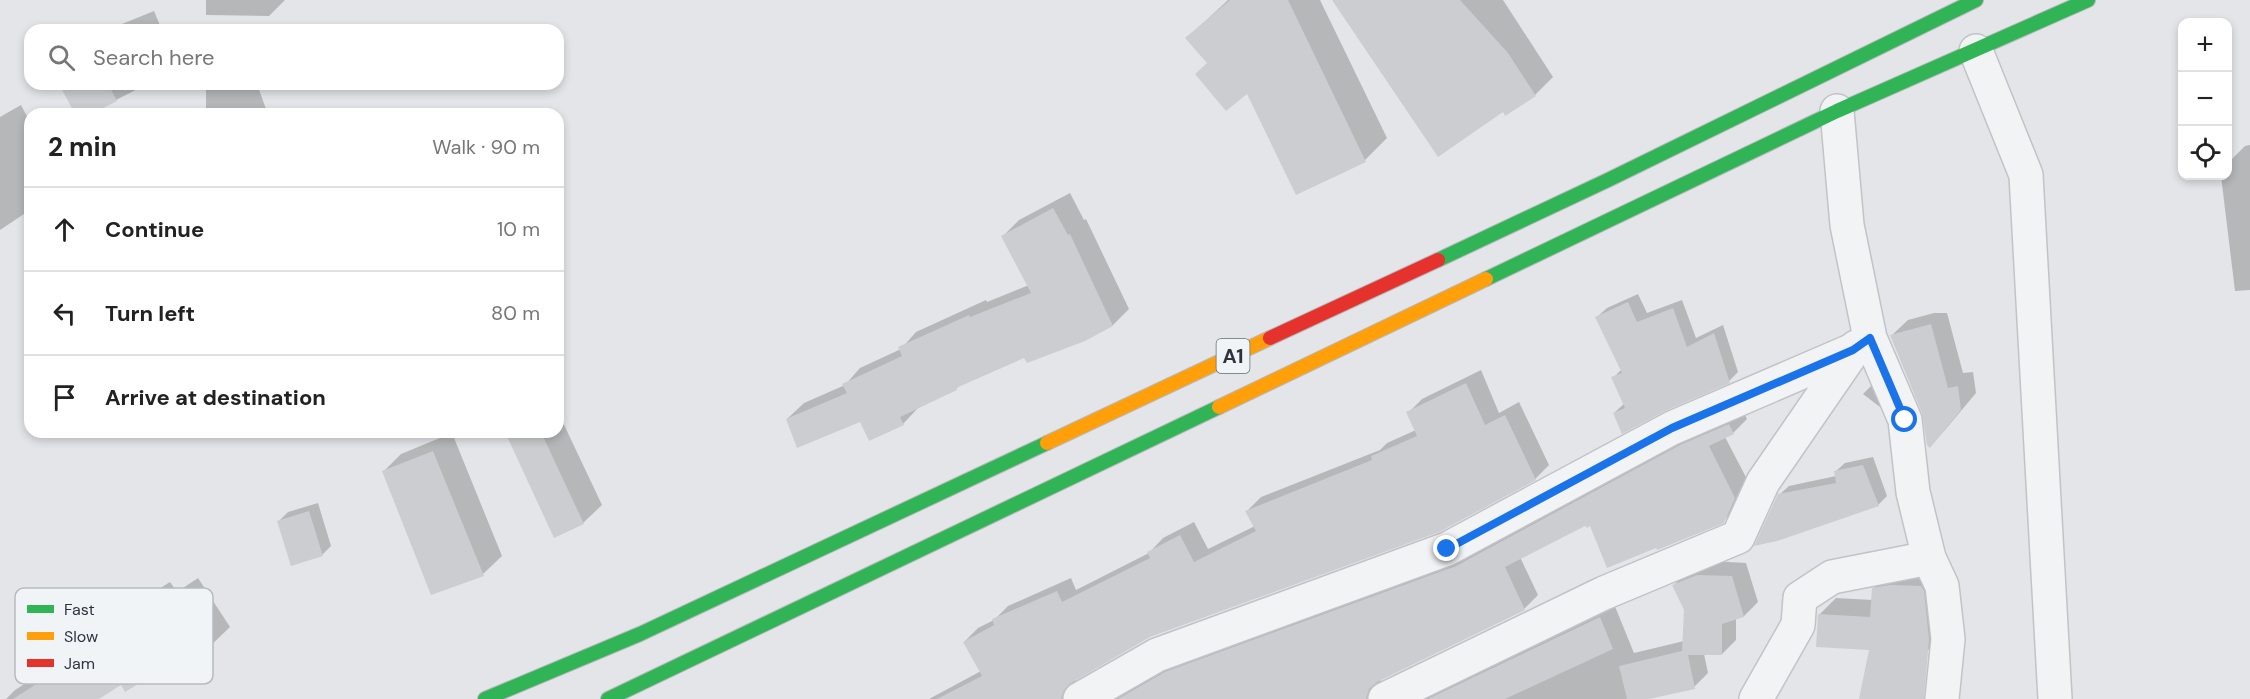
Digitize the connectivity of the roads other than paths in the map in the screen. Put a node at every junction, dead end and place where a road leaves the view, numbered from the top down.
1 (1976, 0) edge
2 (2088, 0) edge
3 (1976, 51) junction
4 (1837, 111) junction
5 (1861, 344) junction
6 (1929, 558) junction
7 (484, 699) edge
8 (608, 699) edge
9 (1080, 699) edge
10 (1385, 699) edge
11 (1756, 699) edge
12 (1942, 699) edge
13 (2055, 699) edge

1 - 7 highway, A1
2 - 3 highway, A1
3 - 4 highway, A1
3 - 13 street
4 - 5 street
4 - 8 highway, A1
5 - 6 street
5 - 9 street
5 - 10 street
6 - 11 street
6 - 12 street

